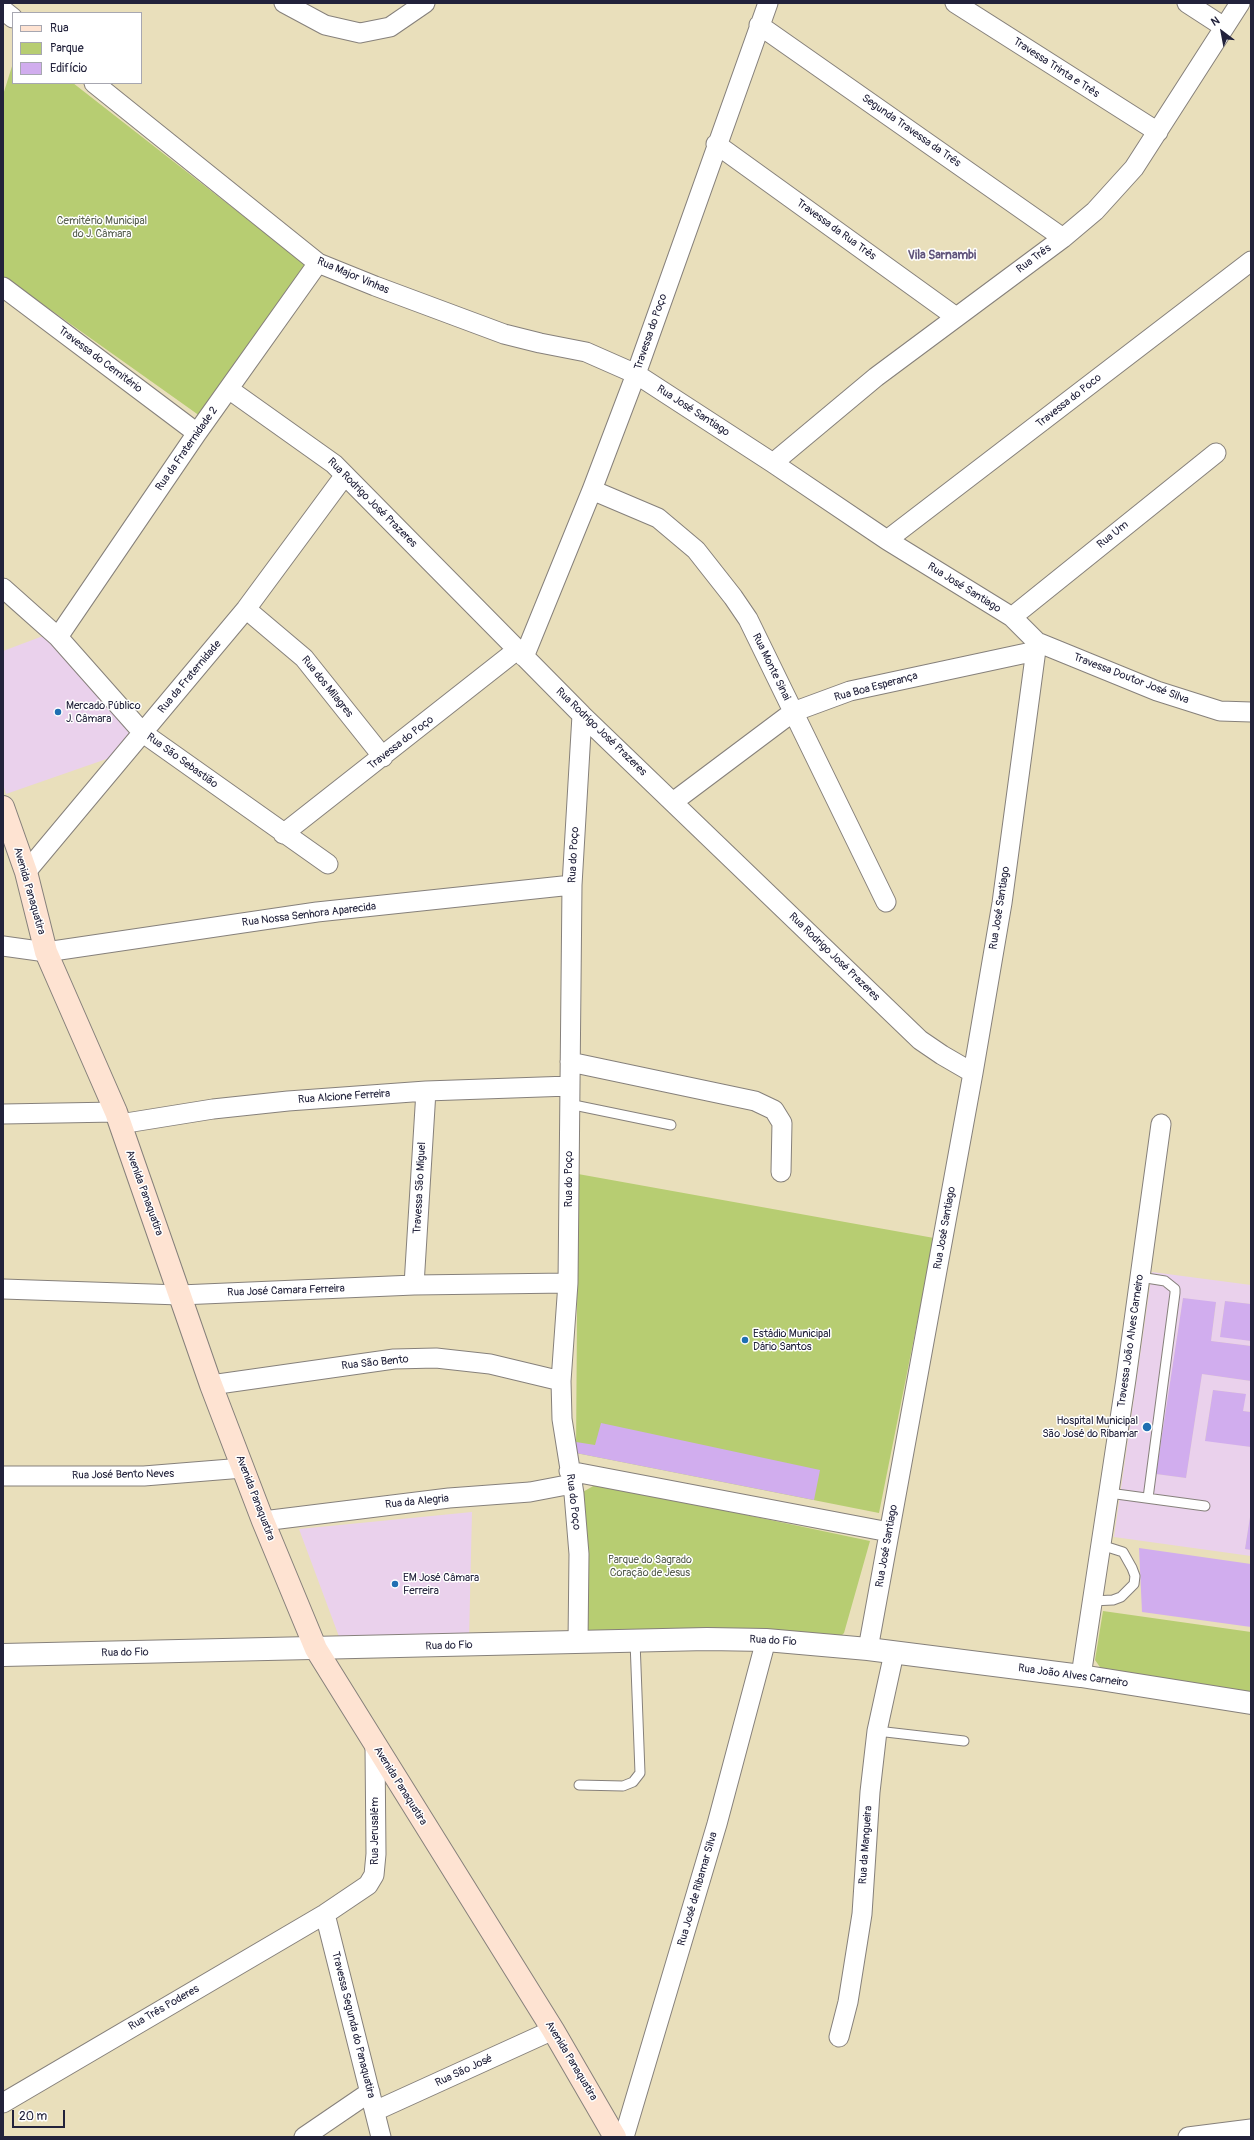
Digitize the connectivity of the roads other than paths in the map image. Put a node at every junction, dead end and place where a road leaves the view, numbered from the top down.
1 (284, 3) edge
2 (425, 3) edge
3 (768, 3) edge
4 (955, 3) edge
5 (1187, 3) edge
6 (1240, 3) edge
7 (3, 10) edge
8 (12, 17) edge
9 (759, 25) junction
10 (1224, 27) junction
11 (95, 84) edge
12 (1158, 132) junction
13 (716, 144) junction
14 (1063, 238) junction
15 (1251, 261) edge
16 (318, 263) junction
17 (3, 287) edge
18 (956, 317) junction
19 (636, 374) junction
20 (230, 390) junction
21 (197, 433) junction
22 (1216, 453) dead end
23 (773, 463) junction
24 (346, 475) junction
25 (592, 490) junction
26 (887, 540) junction
27 (3, 588) edge
28 (246, 609) junction
29 (1012, 618) junction
30 (58, 637) junction
31 (1036, 646) junction
32 (520, 653) junction
33 (793, 712) junction
34 (1251, 712) edge
35 (582, 715) junction
36 (143, 733) junction
37 (383, 757) junction
38 (673, 802) junction
39 (3, 807) edge
40 (283, 834) junction
41 (328, 864) dead end
42 (26, 872) junction
43 (572, 885) junction
44 (886, 902) dead end
45 (3, 946) edge
46 (46, 952) junction
47 (570, 1062) junction
48 (973, 1073) junction
49 (426, 1091) junction
50 (569, 1095) junction
51 (3, 1114) edge
52 (118, 1118) junction
53 (1161, 1124) dead end
54 (670, 1125) dead end
55 (781, 1172) dead end
56 (1140, 1277) junction
57 (568, 1283) junction
58 (414, 1286) junction
59 (3, 1289) edge
60 (180, 1295) junction
61 (562, 1381) junction
62 (211, 1385) junction
63 (243, 1468) junction
64 (3, 1476) edge
65 (570, 1478) junction
66 (1109, 1493) junction
67 (1148, 1498) junction
68 (1205, 1506) dead end
69 (263, 1521) junction
70 (889, 1532) junction
71 (1101, 1546) junction
72 (1092, 1601) junction
73 (766, 1640) junction
74 (635, 1641) junction
75 (578, 1642) junction
76 (316, 1649) junction
77 (868, 1649) junction
78 (894, 1653) junction
79 (3, 1655) edge
80 (1081, 1676) junction
81 (1251, 1703) edge
82 (877, 1731) junction
83 (964, 1741) dead end
84 (375, 1747) junction
85 (579, 1785) dead end
86 (325, 1914) junction
87 (553, 2030) junction
88 (840, 2036) dead end
89 (370, 2092) junction
90 (3, 2103) edge
91 (375, 2112) junction
92 (1251, 2129) edge
93 (304, 2137) edge
94 (380, 2137) edge
95 (615, 2137) edge
96 (624, 2137) edge
97 (1188, 2137) edge

1 - 2 street
3 - 9 street, Travessa do Poço
4 - 12 street, Travessa Trinta e Três
5 - 10 street
6 - 10 street, Rua Três
7 - 8 street
9 - 13 street, Travessa do Poço
9 - 14 street, Segunda Travessa da Três
10 - 12 street, Rua Três
11 - 16 street, Rua Major Vinhas
12 - 14 street, Rua Três
13 - 18 street, Travessa da Rua Três
13 - 19 street, Travessa do Poço
14 - 18 street, Rua Três
15 - 26 street, Travessa do Poco
16 - 19 street, Rua Major Vinhas
16 - 20 street, Rua da Fraternidade 2
17 - 21 street, Travessa do Cemitério
18 - 23 street, Rua Três
19 - 23 street, Rua José Santiago
19 - 25 street, Travessa do Poço
20 - 21 street, Rua da Fraternidade 2
20 - 24 street, Rua Rodrigo José Prazeres
21 - 30 street, Rua da Fraternidade 2
22 - 29 street, Rua Um
23 - 26 street, Rua José Santiago
24 - 28 street, Rua da Fraternidade
24 - 32 street, Rua Rodrigo José Prazeres
25 - 32 street, Travessa do Poço
25 - 33 street, Rua Monte Sinai
26 - 29 street, Rua José Santiago
27 - 30 street, Rua São Sebastião
28 - 36 street, Rua da Fraternidade
28 - 37 street, Rua dos Milagres
29 - 31 street, Rua José Santiago
30 - 36 street, Rua São Sebastião
31 - 33 street, Rua Boa Esperança
31 - 34 street, Travessa Doutor José Silva
31 - 48 street, Rua José Santiago
32 - 35 street, Rua Rodrigo José Prazeres
32 - 37 street, Travessa do Poço
33 - 38 street, Rua Boa Esperança
33 - 44 street, Rua Monte Sinai
35 - 38 street, Rua Rodrigo José Prazeres
35 - 43 street, Rua do Poço
36 - 40 street, Rua São Sebastião
36 - 42 street, Rua da Fraternidade
37 - 40 street, Travessa do Poço
38 - 48 street, Rua Rodrigo José Prazeres
39 - 42 main road, Avenida Panaquatira
40 - 41 street, Rua São Sebastião
42 - 46 main road, Avenida Panaquatira
43 - 46 street, Rua Nossa Senhora Aparecida
43 - 47 street, Rua do Poço
45 - 46 street, Rua Nossa Senhora Aparecida
46 - 52 main road, Avenida Panaquatira
47 - 50 street, Rua do Poço
47 - 55 street
48 - 70 street, Rua José Santiago
49 - 50 street, Rua Alcione Ferreira
49 - 52 street, Rua Alcione Ferreira
49 - 58 street, Travessa São Miguel
50 - 54 lane
50 - 57 street, Rua do Poço
51 - 52 street, Rua Alcione Ferreira
52 - 60 main road, Avenida Panaquatira
53 - 56 street, Travessa João Alves Carneiro
56 - 66 street, Travessa João Alves Carneiro
56 - 67 lane
57 - 58 street, Rua José Camara Ferreira
57 - 61 street, Rua do Poço
58 - 60 street, Rua José Camara Ferreira
59 - 60 street, Rua José Camara Ferreira
60 - 62 main road, Avenida Panaquatira
61 - 62 street, Rua São Bento
61 - 65 street, Rua do Poço
62 - 63 main road, Avenida Panaquatira
63 - 64 street, Rua José Bento Neves
63 - 69 main road, Avenida Panaquatira
65 - 69 street, Rua da Alegria
65 - 70 street
65 - 75 street, Rua do Poço
66 - 67 lane
66 - 71 street, Travessa João Alves Carneiro
67 - 68 lane
69 - 76 main road, Avenida Panaquatira
70 - 77 street, Rua José Santiago
71 - 72 street, Travessa João Alves Carneiro
71 - 72 lane
72 - 80 street, Travessa João Alves Carneiro
73 - 74 street, Rua do Fio
73 - 77 street, Rua do Fio
73 - 96 street, Rua José de Ribamar Silva
74 - 75 street, Rua do Fio
74 - 85 lane
75 - 76 street, Rua do Fio
76 - 79 street, Rua do Fio
76 - 84 main road, Avenida Panaquatira
77 - 78 street, Rua do Fio
78 - 80 street, Rua João Alves Carneiro
78 - 82 street, Rua da Mangueira
80 - 81 street, Rua João Alves Carneiro
82 - 83 lane
82 - 88 street, Rua da Mangueira
84 - 86 street, Rua Jerusalém
84 - 87 main road, Avenida Panaquatira
86 - 89 street, Travessa Segunda do Panaquatira
86 - 90 street, Rua Três Poderes
87 - 91 street, Rua São José
87 - 95 main road, Avenida Panaquatira
89 - 91 street, Travessa Segunda do Panaquatira
89 - 93 street
91 - 94 street, Travessa Segunda do Panaquatira
92 - 97 street

